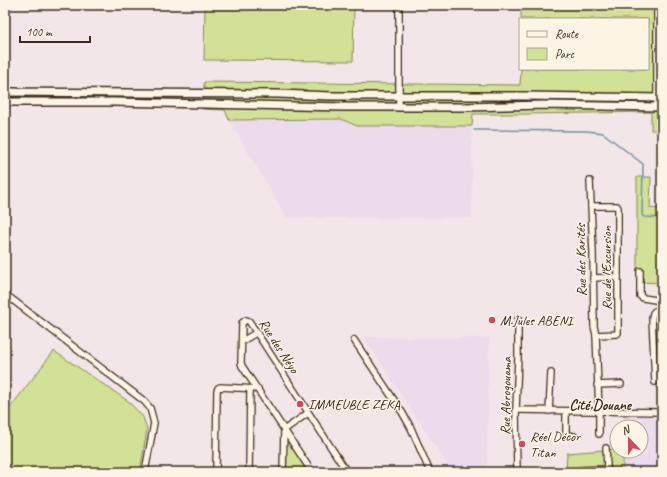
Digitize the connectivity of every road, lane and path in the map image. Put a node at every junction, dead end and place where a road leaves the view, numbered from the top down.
1 (399, 5) edge
2 (657, 5) edge
3 (5, 92) edge
4 (332, 96) junction
5 (398, 96) junction
6 (660, 98) edge
7 (5, 102) edge
8 (332, 107) junction
9 (399, 107) junction
10 (660, 107) edge
11 (590, 181) dead end
12 (591, 206) junction
13 (640, 271) dead end
14 (618, 277) junction
15 (593, 278) junction
16 (5, 294) edge
17 (662, 301) edge
18 (662, 309) edge
19 (518, 320) dead end
20 (256, 332) junction
21 (596, 335) junction
22 (354, 340) dead end
23 (242, 341) junction
24 (551, 373) dead end
25 (655, 382) dead end
26 (621, 384) dead end
27 (598, 385) junction
28 (250, 389) junction
29 (258, 389) junction
30 (516, 410) junction
31 (549, 411) junction
32 (566, 411) junction
33 (599, 412) junction
34 (662, 412) edge
35 (308, 413) junction
36 (284, 430) junction
37 (599, 434) dead end
38 (574, 436) dead end
39 (606, 448) dead end
40 (146, 472) edge
41 (216, 472) edge
42 (249, 472) edge
43 (283, 472) edge
44 (312, 472) edge
45 (347, 472) edge
46 (430, 472) edge
47 (517, 472) edge
48 (572, 472) edge

1 - 5 street
2 - 6 street
3 - 4 main road
4 - 5 main road
4 - 8 main road
5 - 6 main road
5 - 9 street
6 - 10 street
7 - 8 main road
8 - 9 main road
9 - 10 main road
11 - 12 street, Rue des Karités
12 - 14 street, Rue de l'Excursion
12 - 15 street, Rue des Karités
13 - 17 street
14 - 15 street
14 - 21 street, Rue de l'Excursion
15 - 21 street, Rue des Karités
16 - 40 street
18 - 25 street
19 - 30 street, Rue Abrogouama
20 - 23 street
20 - 23 street, Rue des Néyo
20 - 35 street, Rue des Néyo
21 - 27 street, Rue des Karités
22 - 46 street
23 - 29 street, Rue des Néyo
24 - 31 street
26 - 27 street
27 - 33 street, Rue des Karités
28 - 29 street
28 - 41 street
28 - 42 street
29 - 36 street, Rue des Néyo
30 - 31 street
30 - 47 street, Rue Abrogouama
31 - 32 street
32 - 33 street
32 - 38 street
33 - 34 street
33 - 37 street, Rue des Karités
35 - 36 street
35 - 45 street, Rue des Néyo
36 - 43 street
36 - 44 street, Rue des Néyo
39 - 48 street

